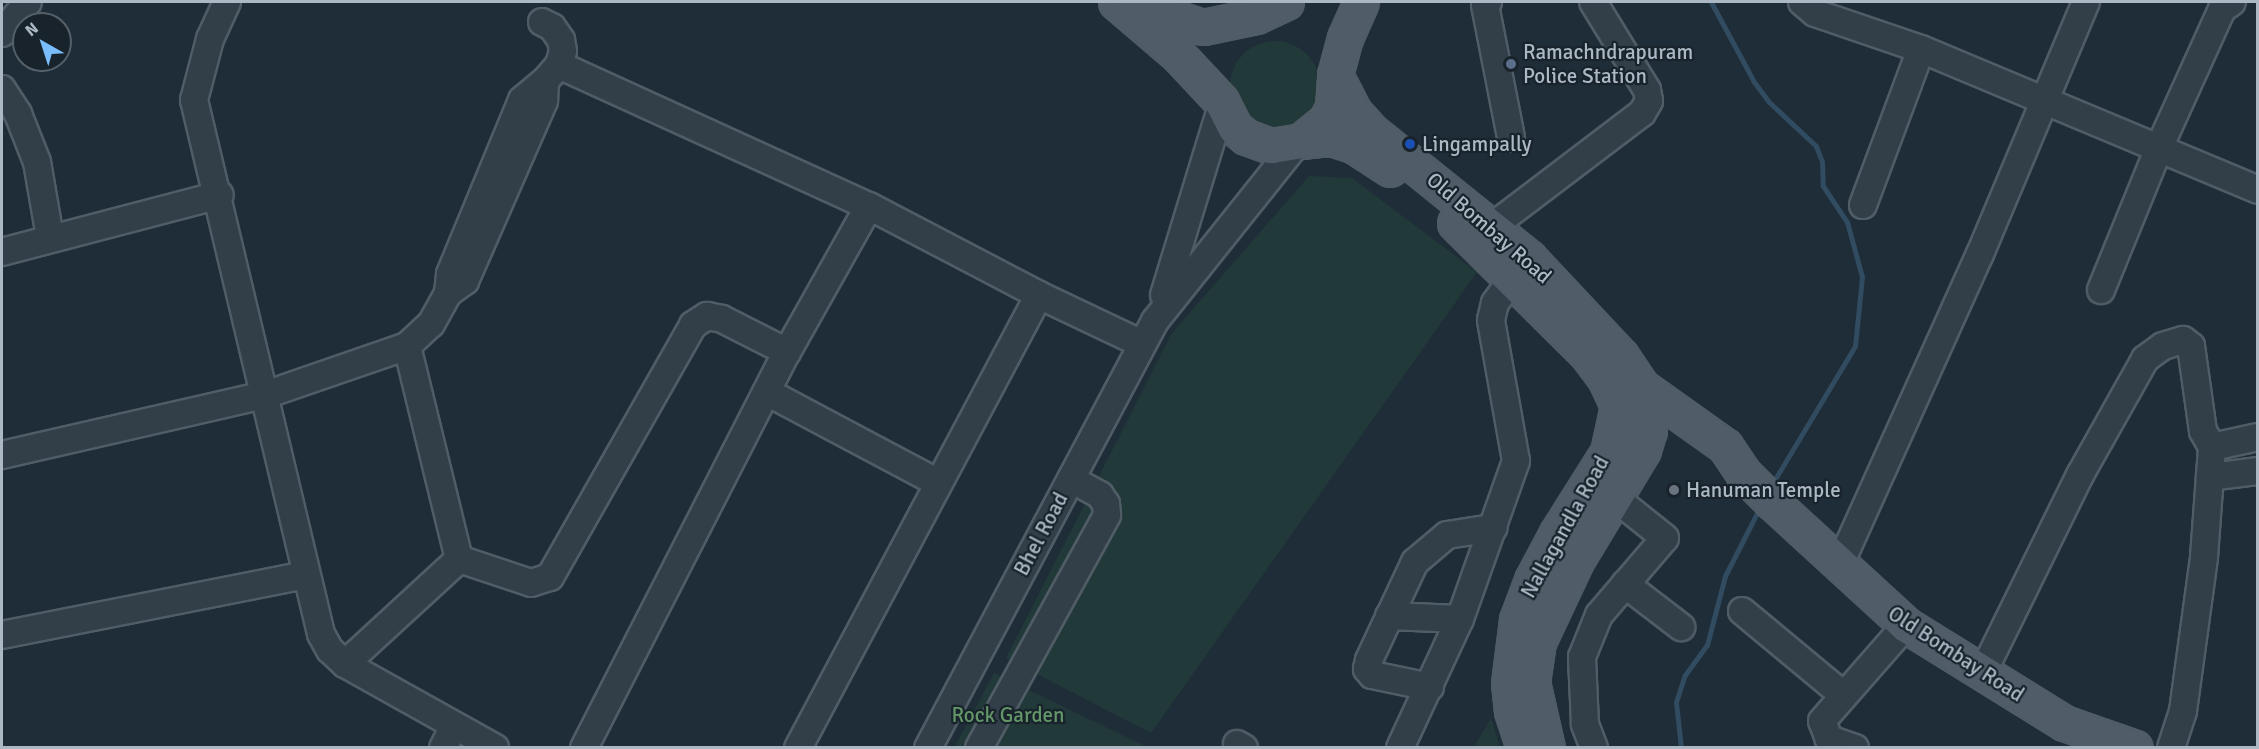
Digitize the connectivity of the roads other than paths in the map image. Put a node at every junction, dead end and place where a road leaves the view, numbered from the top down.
1 (28, 2) edge
2 (227, 2) edge
3 (1116, 2) edge
4 (1126, 2) edge
5 (1286, 2) edge
6 (1361, 2) edge
7 (1488, 2) edge
8 (1593, 2) edge
9 (1802, 2) edge
10 (2086, 2) edge
11 (2232, 2) edge
12 (542, 22) dead end
13 (2, 33) edge
14 (1921, 50) junction
15 (552, 73) junction
16 (1335, 75) junction
17 (2, 89) edge
18 (2045, 100) junction
19 (1222, 105) junction
20 (1511, 137) dead end
21 (1300, 142) junction
22 (2159, 148) junction
23 (2258, 190) edge
24 (220, 195) junction
25 (862, 203) junction
26 (1863, 205) dead end
27 (1493, 226) junction
28 (50, 237) junction
29 (2, 252) edge
30 (1514, 277) junction
31 (2100, 290) dead end
32 (1039, 295) junction
33 (1155, 321) junction
34 (1142, 344) junction
35 (407, 346) junction
36 (788, 352) junction
37 (1613, 367) junction
38 (767, 392) junction
39 (265, 395) junction
40 (1645, 401) junction
41 (2258, 437) edge
42 (2212, 447) junction
43 (2, 455) edge
44 (2258, 471) edge
45 (2210, 477) junction
46 (1071, 478) junction
47 (938, 483) junction
48 (1615, 498) junction
49 (1493, 528) junction
50 (459, 559) junction
51 (1839, 566) junction
52 (304, 575) junction
53 (1625, 584) junction
54 (1742, 611) dead end
55 (1389, 616) junction
56 (1460, 620) junction
57 (1906, 625) junction
58 (1681, 627) dead end
59 (2, 635) edge
60 (345, 664) junction
61 (1982, 674) junction
62 (1430, 687) junction
63 (1844, 695) junction
64 (1524, 709) junction
65 (448, 737) edge
66 (495, 747) edge
67 (584, 747) edge
68 (798, 747) edge
69 (928, 747) edge
70 (979, 747) edge
71 (1400, 747) edge
72 (1524, 747) edge
73 (1547, 747) edge
74 (1594, 747) edge
75 (1855, 747) edge
76 (2135, 747) edge
77 (2172, 747) edge

1 - 13 street
2 - 24 street
3 - 19 main road, Old Bombay Road
4 - 5 main road
6 - 16 main road
7 - 20 street
8 - 27 street
9 - 14 street
10 - 18 street
11 - 22 street
12 - 15 street
14 - 18 street
14 - 26 street
15 - 25 street
15 - 35 street
16 - 21 main road
16 - 27 main road, Old Bombay Road
17 - 28 street
18 - 22 street
18 - 51 street
19 - 21 main road, Old Bombay Road
19 - 33 street
21 - 30 main road, Old Bombay Road
21 - 33 street
22 - 23 street
22 - 31 street
24 - 28 street
24 - 39 street
25 - 32 street
25 - 36 street
27 - 37 main road, Old Bombay Road
28 - 29 street
30 - 37 main road, Old Bombay Road
30 - 49 street
32 - 34 street
32 - 47 street
33 - 34 street, Bhel Road
34 - 46 street, Bhel Road
35 - 39 street
35 - 50 street
36 - 38 street
36 - 50 street
37 - 40 main road
37 - 64 main road, Nallagandla Road
38 - 47 street
38 - 67 street
39 - 43 street
39 - 52 street
40 - 48 main road, Nallagandla Road
40 - 51 main road, Old Bombay Road
41 - 42 street
42 - 45 street
42 - 61 street
44 - 45 street
45 - 77 street
46 - 69 street, Bhel Road
46 - 70 street
47 - 68 street
48 - 53 street
48 - 64 main road, Nallagandla Road
49 - 55 street
49 - 56 street
50 - 60 street
51 - 57 main road, Old Bombay Road
52 - 59 street
52 - 60 street
53 - 58 street
53 - 74 street
54 - 63 street
55 - 56 street
55 - 62 street
56 - 62 street
57 - 61 main road, Old Bombay Road
57 - 63 street
60 - 65 street
61 - 76 main road, Old Bombay Road
62 - 71 street
63 - 75 street
64 - 72 main road, Nallagandla Road
64 - 73 main road, Nallagandla Road
65 - 66 street

